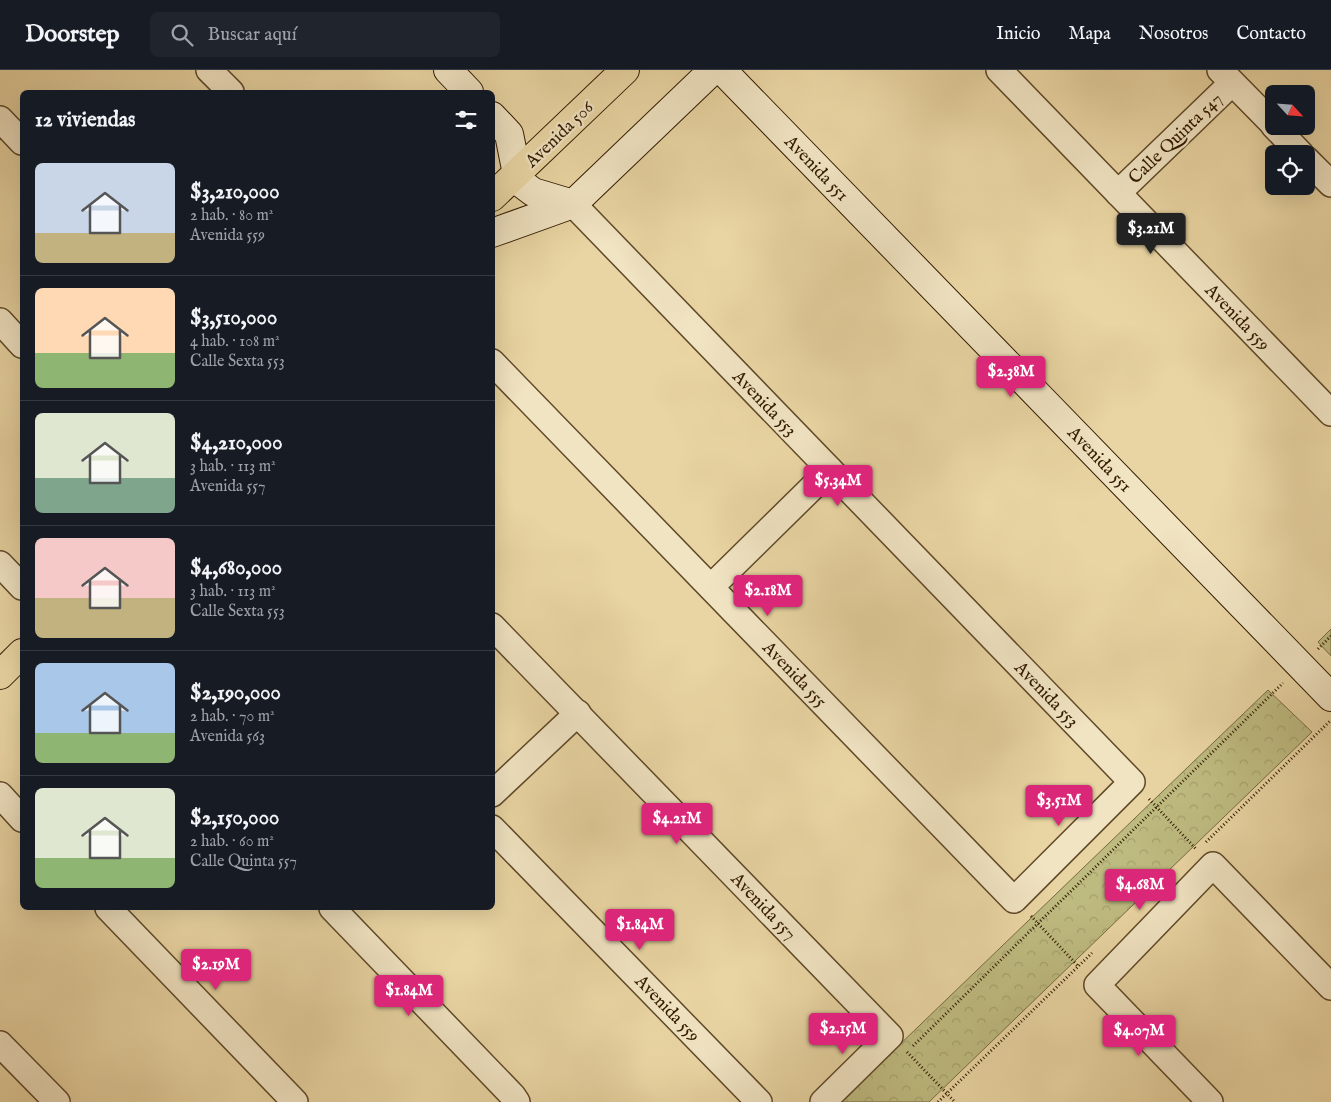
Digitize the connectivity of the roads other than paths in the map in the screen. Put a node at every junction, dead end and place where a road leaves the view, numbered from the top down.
1 (209, 70) edge
2 (448, 70) edge
3 (624, 70) edge
4 (713, 70) edge
5 (722, 70) edge
6 (999, 70) edge
7 (1226, 76) edge
8 (229, 90) edge
9 (467, 90) edge
10 (1265, 117) edge
11 (0, 118) edge
12 (495, 119) edge
13 (1283, 135) edge
14 (20, 140) edge
15 (1292, 145) edge
16 (1315, 168) edge
17 (517, 174) junction
18 (1331, 184) edge
19 (1118, 193) junction
20 (495, 195) edge
21 (573, 204) junction
22 (495, 232) edge
23 (0, 322) edge
24 (20, 343) edge
25 (495, 365) edge
26 (1331, 413) edge
27 (830, 470) junction
28 (0, 564) edge
29 (20, 585) edge
30 (711, 587) junction
31 (495, 629) edge
32 (20, 655) edge
33 (0, 675) edge
34 (1331, 697) edge
35 (578, 713) junction
36 (495, 791) edge
37 (0, 795) edge
38 (20, 817) edge
39 (495, 831) edge
40 (1014, 900) joint
41 (110, 910) edge
42 (334, 910) edge
43 (1331, 988) edge
44 (0, 1044) edge
45 (56, 1102) edge
46 (295, 1102) edge
47 (517, 1102) edge
48 (759, 1102) edge
49 (823, 1102) edge
50 (1210, 1102) edge

1 - 8 street
2 - 9 street
3 - 17 main road, Avenida 506
4 - 21 street
5 - 34 street, Avenida 551
6 - 19 street, Avenida 559
7 - 10 street
7 - 19 street, Calle Quinta 547
11 - 14 street
12 - 17 street
13 - 15 street
16 - 18 street
17 - 20 main road, Avenida 506
17 - 21 street, Avenida 553
19 - 26 street, Avenida 559
21 - 22 street
21 - 27 street, Avenida 553
23 - 24 street
25 - 30 street, Avenida 555
27 - 30 street
27 - 40 street, Avenida 553
28 - 29 street
30 - 40 street, Avenida 555
31 - 35 street, Avenida 557
32 - 33 main road
35 - 36 street
35 - 49 street, Avenida 557
37 - 38 street
39 - 48 street, Avenida 559
41 - 46 street
42 - 47 street
43 - 50 street
44 - 45 street

